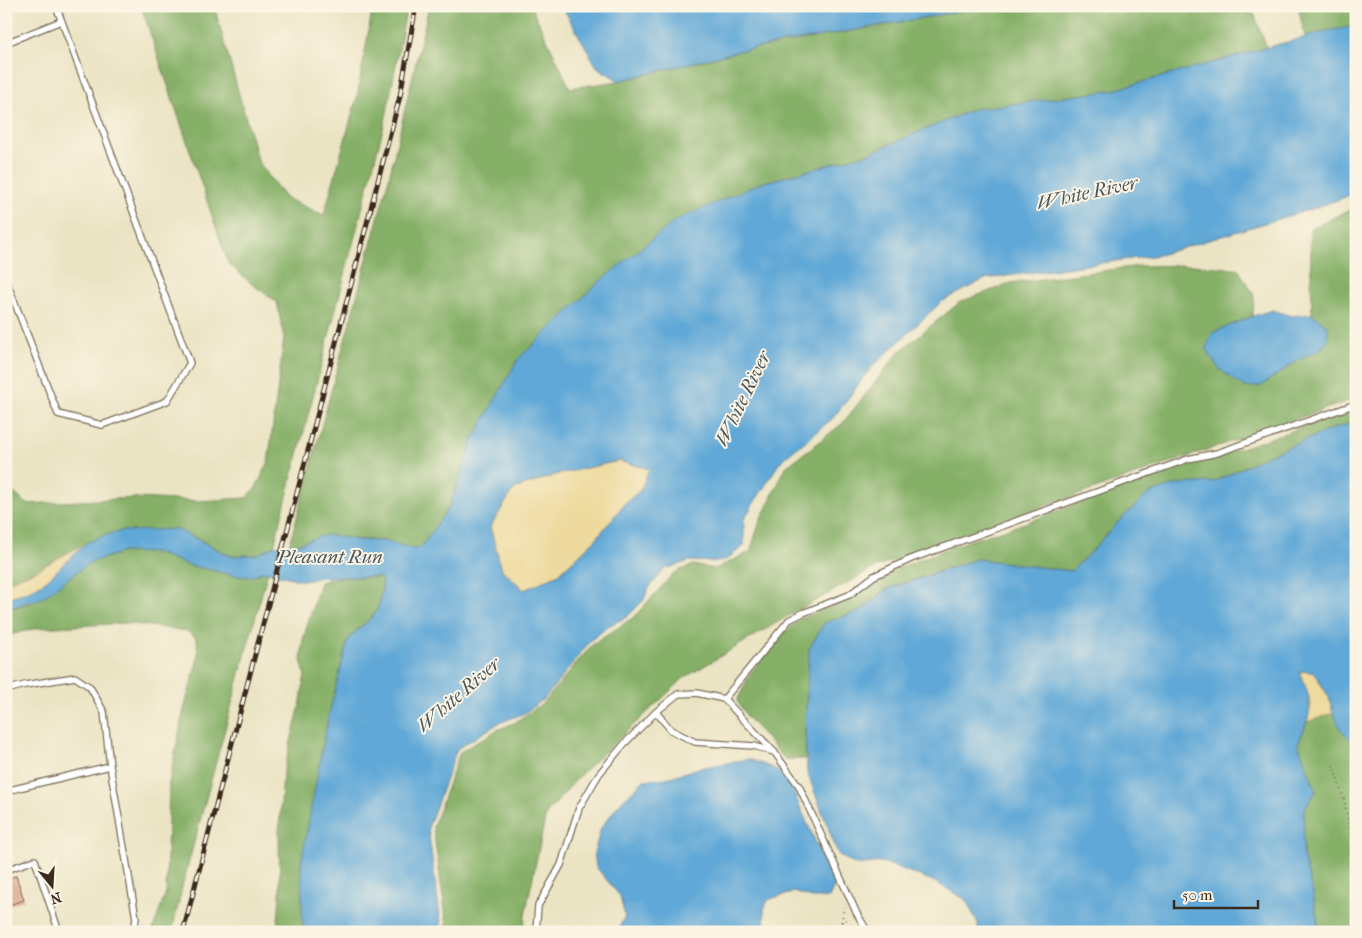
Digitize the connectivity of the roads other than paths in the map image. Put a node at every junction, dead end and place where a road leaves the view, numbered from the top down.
1 (56, 6) edge
2 (61, 21) junction
3 (6, 43) edge
4 (6, 280) edge
5 (1356, 404) edge
6 (6, 690) edge
7 (724, 699) junction
8 (656, 712) junction
9 (776, 753) junction
10 (110, 766) junction
11 (6, 792) edge
12 (6, 870) edge
13 (60, 932) edge
14 (134, 932) edge
15 (536, 932) edge
16 (868, 932) edge

1 - 2 lane
2 - 3 lane
2 - 4 lane
5 - 7 lane
6 - 10 lane
7 - 8 lane
7 - 9 lane
8 - 9 lane
8 - 15 lane
9 - 16 lane
10 - 11 lane
10 - 14 lane
12 - 13 lane

